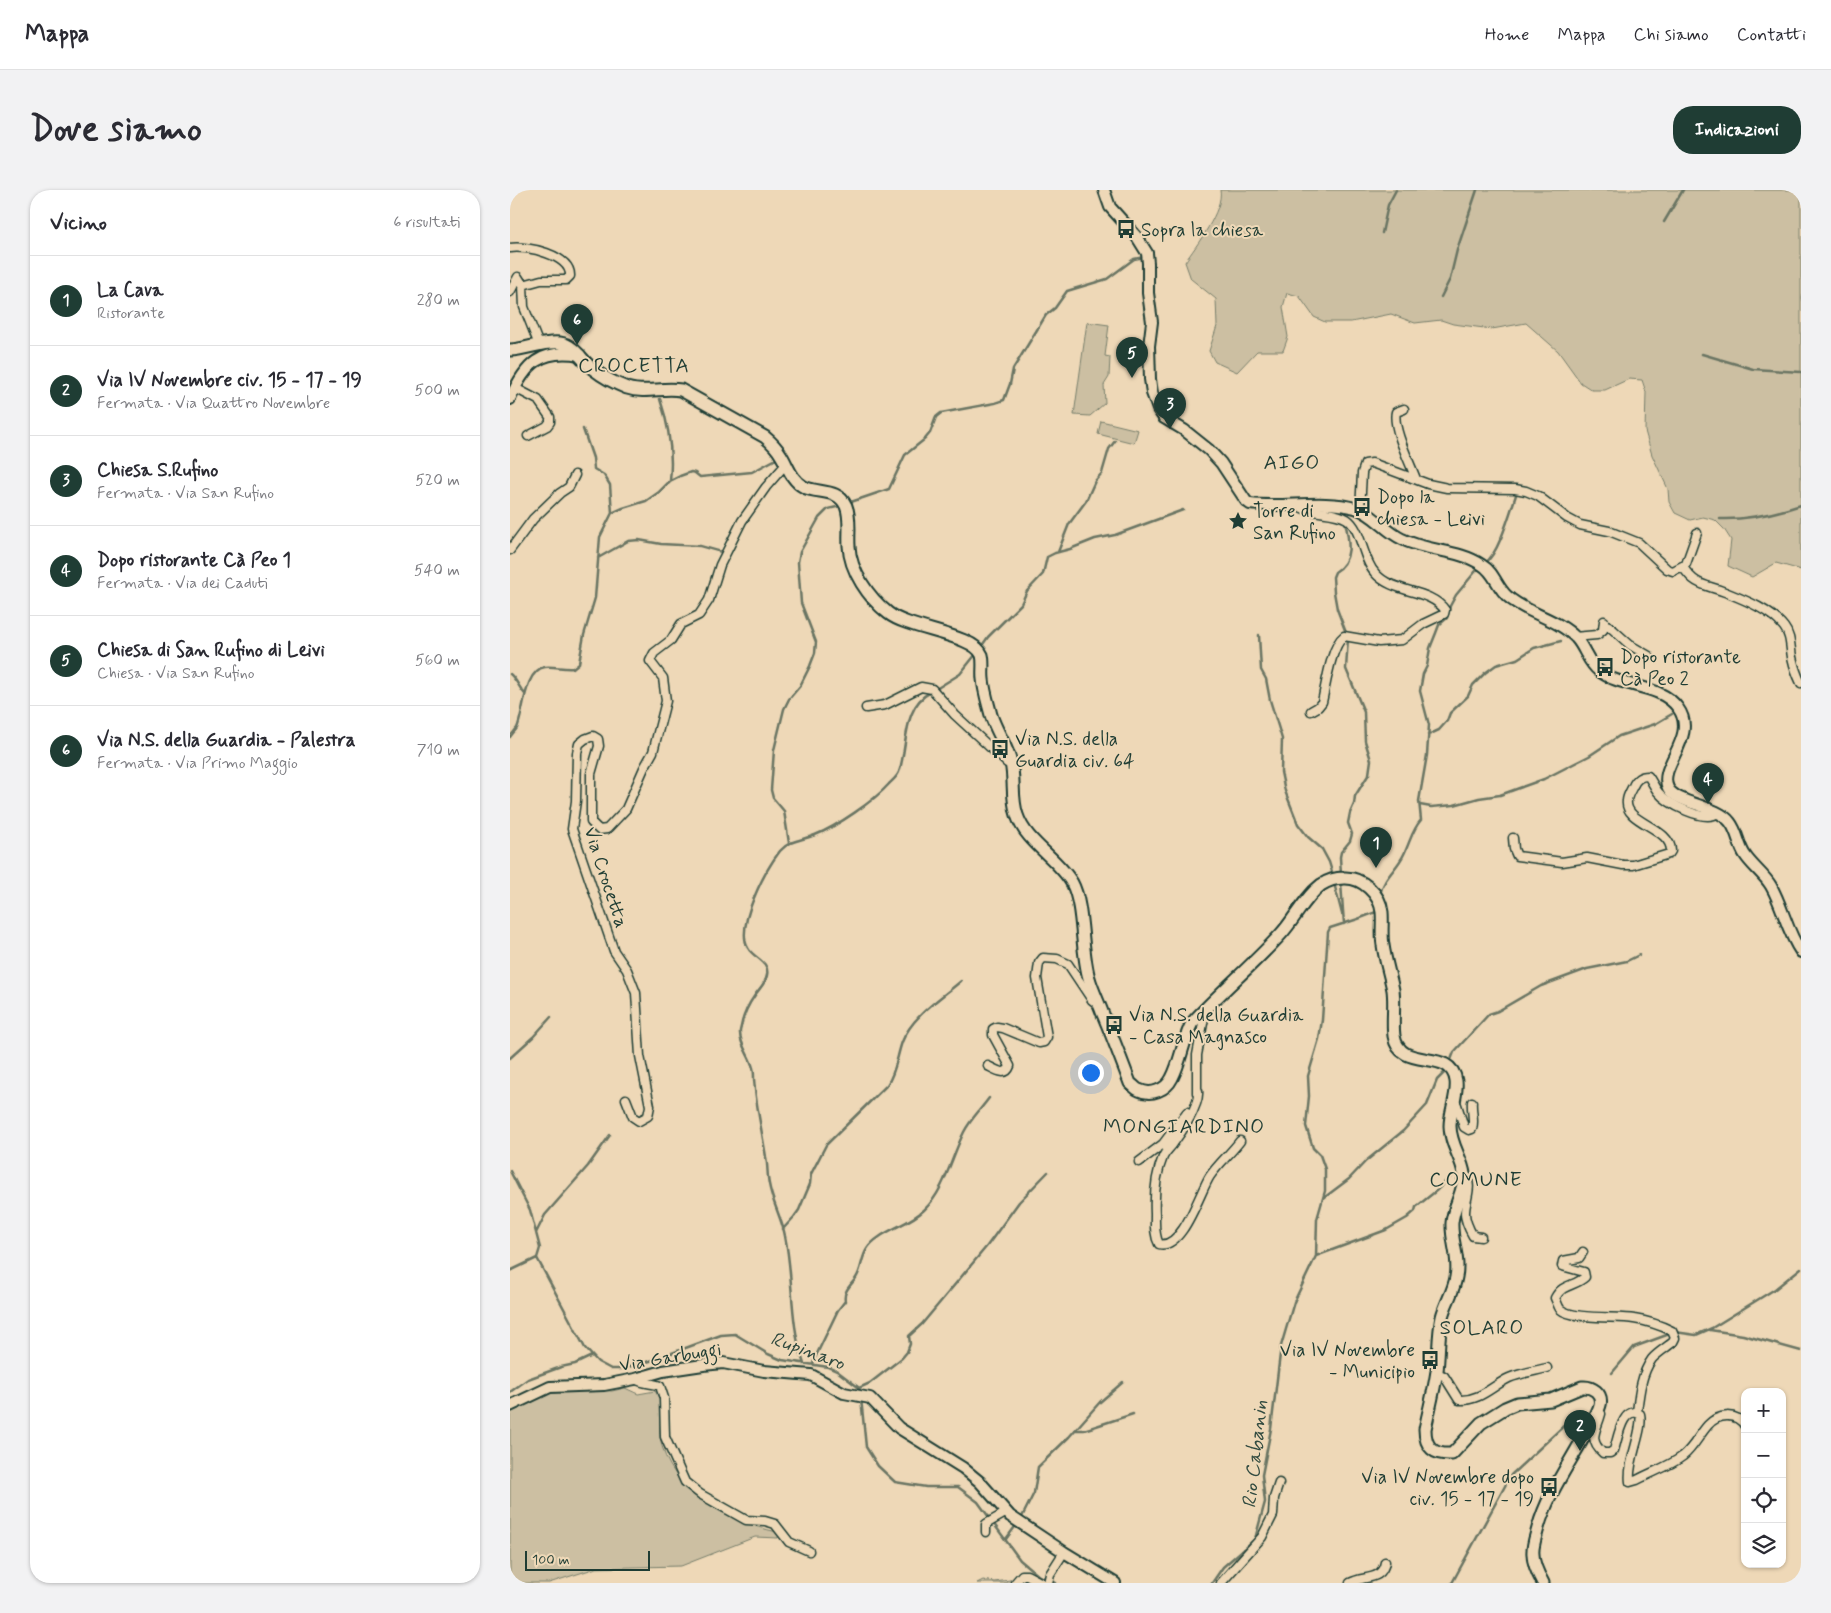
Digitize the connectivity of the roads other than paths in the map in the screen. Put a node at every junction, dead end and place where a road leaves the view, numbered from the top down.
1 (1104, 190) edge
2 (510, 248) edge
3 (523, 285) junction
4 (510, 292) edge
5 (540, 345) junction
6 (510, 350) edge
7 (580, 355) junction
8 (515, 388) junction
9 (510, 398) edge
10 (1404, 409) dead end
11 (528, 436) dead end
12 (786, 464) junction
13 (575, 475) dead end
14 (1416, 479) junction
15 (1301, 505) junction
16 (1360, 510) junction
17 (1698, 533) dead end
18 (510, 550) edge
19 (1683, 567) dead end
20 (1574, 637) junction
21 (1649, 656) dead end
22 (1801, 683) edge
23 (866, 708) dead end
24 (1311, 711) dead end
25 (1011, 764) junction
26 (1718, 812) junction
27 (1513, 838) dead end
28 (1801, 952) edge
29 (1100, 1005) junction
30 (1202, 1012) junction
31 (988, 1066) dead end
32 (1198, 1090) junction
33 (626, 1099) dead end
34 (1453, 1099) junction
35 (1472, 1102) dead end
36 (1240, 1141) dead end
37 (1139, 1162) dead end
38 (1464, 1174) junction
39 (1481, 1237) dead end
40 (1583, 1252) dead end
41 (1547, 1368) dead end
42 (1436, 1374) junction
43 (635, 1380) junction
44 (510, 1406) edge
45 (1599, 1407) junction
46 (1637, 1412) junction
47 (1741, 1421) edge
48 (1279, 1483) dead end
49 (1005, 1514) junction
50 (986, 1528) dead end
51 (809, 1551) dead end
52 (1064, 1552) junction
53 (1385, 1562) dead end
54 (1015, 1583) edge
55 (1042, 1583) edge
56 (1048, 1583) edge
57 (1116, 1583) edge
58 (1221, 1583) edge
59 (1350, 1583) edge
60 (1543, 1583) edge

1 - 15 street
2 - 3 street
3 - 4 street
3 - 5 street
5 - 6 main road
5 - 7 main road
7 - 8 street
7 - 12 main road
8 - 9 street
8 - 11 street
10 - 14 street
12 - 25 main road
12 - 33 street, Via Crocetta
13 - 18 street
14 - 16 street
14 - 17 street
15 - 16 street
15 - 24 street
16 - 20 street
19 - 22 street
20 - 21 street
20 - 26 street
23 - 25 street
25 - 29 main road
26 - 27 street
26 - 28 street
29 - 30 main road
29 - 31 street
30 - 32 street
30 - 34 main road
32 - 36 street
32 - 37 street
34 - 35 street
34 - 38 main road
38 - 39 street
38 - 42 main road
40 - 46 street
41 - 42 street
42 - 45 main road
43 - 44 street, Via Garbuggi
43 - 49 street, Via Garbuggi
43 - 51 street
45 - 46 street
45 - 60 main road
46 - 47 street
48 - 58 street
49 - 50 street
49 - 52 street, Via Garbuggi
52 - 56 street
52 - 57 street, Via Garbuggi
53 - 59 street
54 - 55 street

